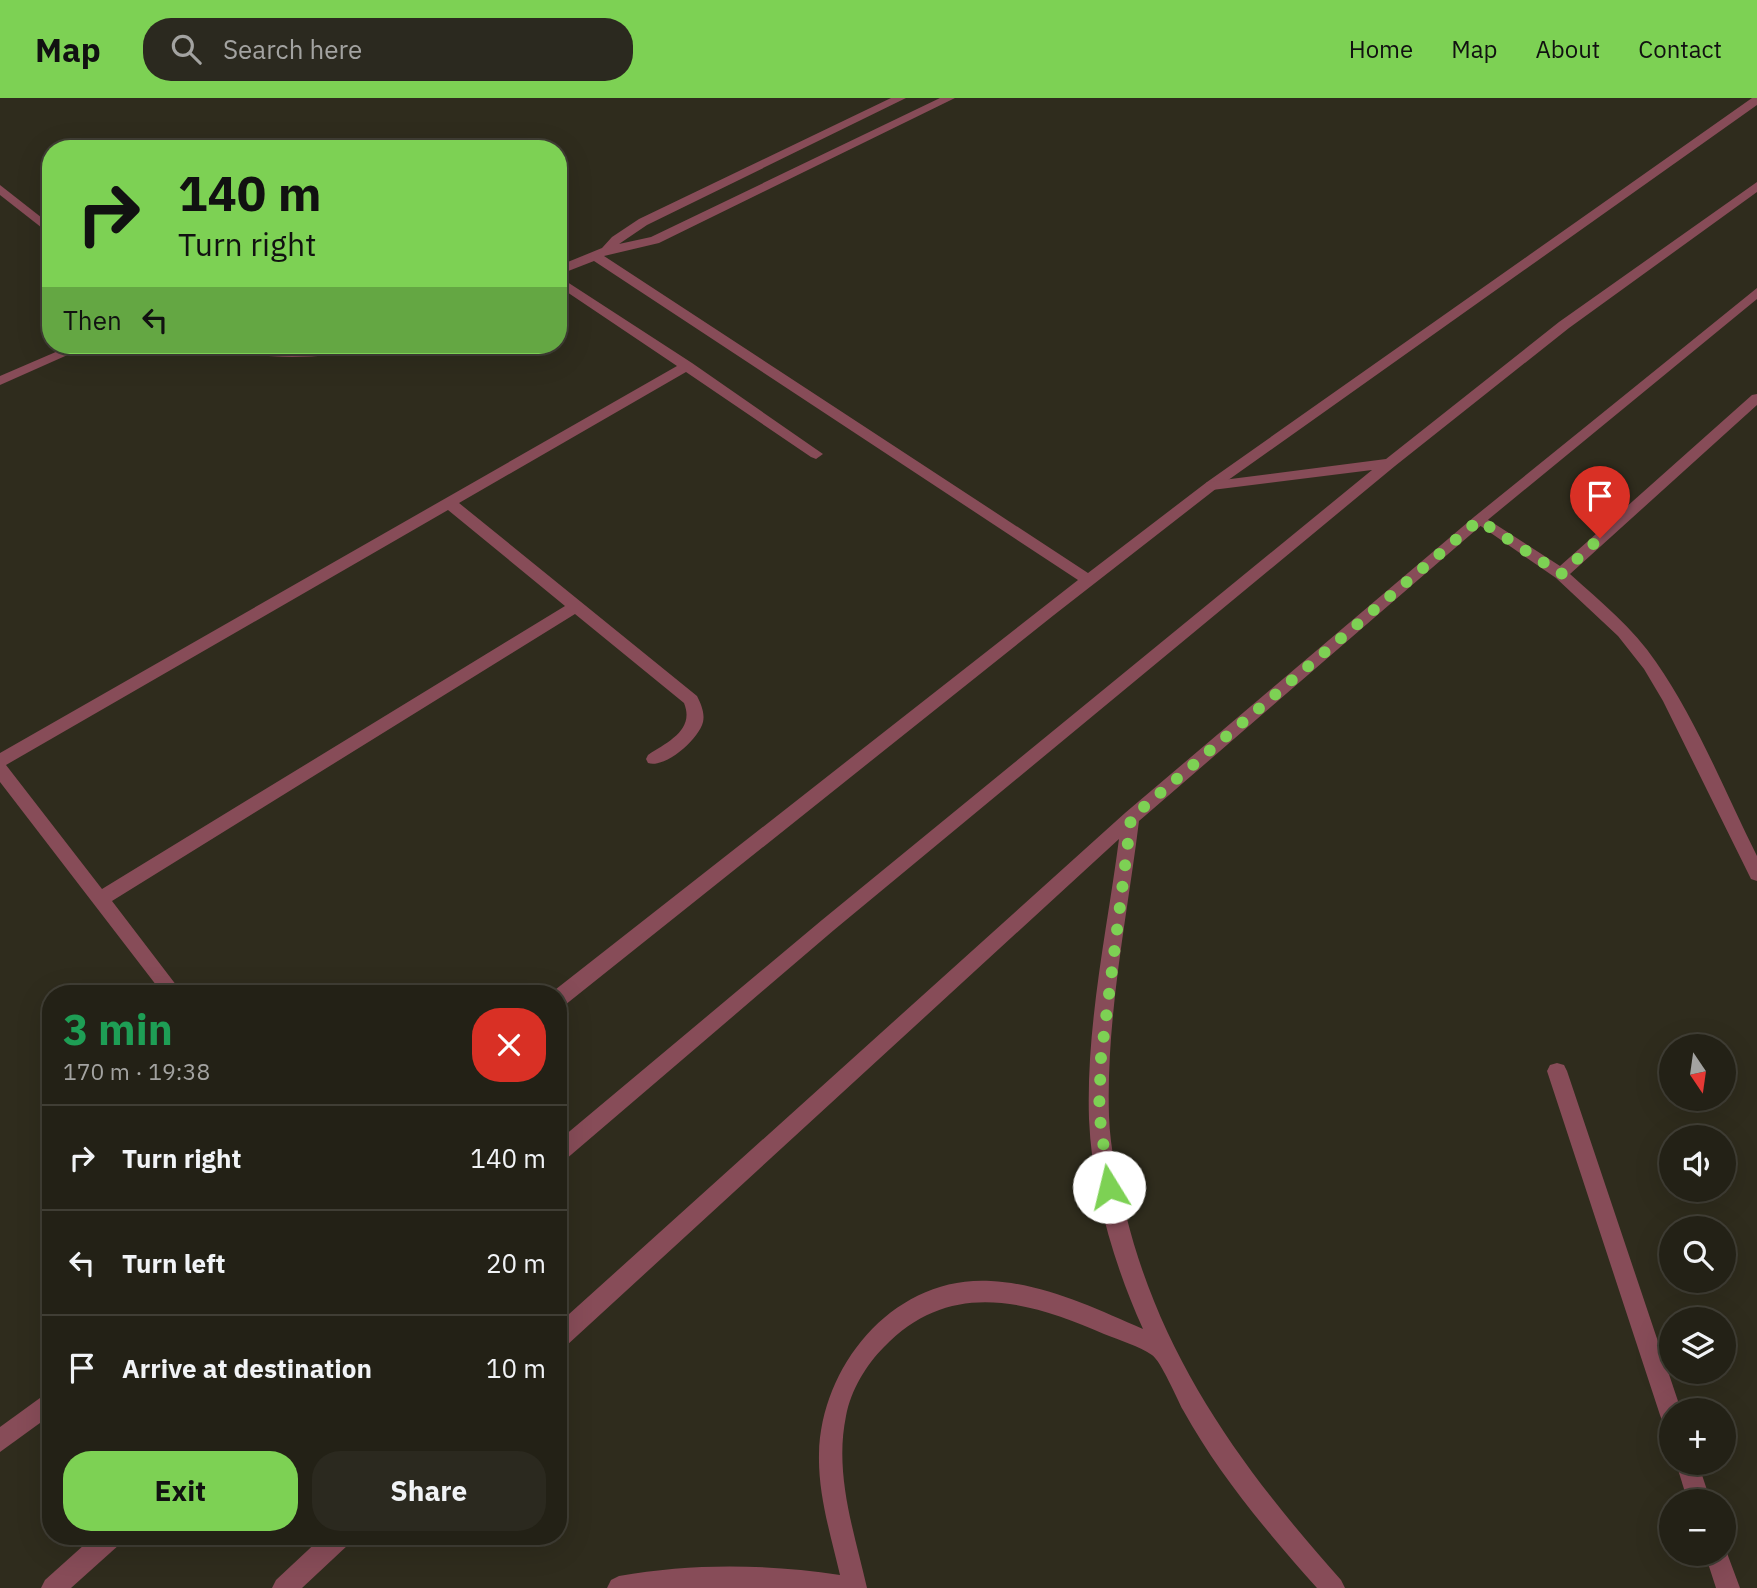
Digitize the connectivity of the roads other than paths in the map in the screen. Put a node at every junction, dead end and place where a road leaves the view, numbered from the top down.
1 (900, 98) edge
2 (950, 98) edge
3 (1757, 100) edge
4 (1757, 186) edge
5 (0, 189) edge
6 (42, 224) edge
7 (600, 253) junction
8 (567, 267) edge
9 (567, 286) edge
10 (1757, 292) edge
11 (63, 354) edge
12 (687, 366) junction
13 (0, 382) edge
14 (1757, 398) edge
15 (816, 454) dead end
16 (1390, 464) junction
17 (1212, 485) junction
18 (449, 503) junction
19 (1479, 520) junction
20 (1561, 574) junction
21 (1088, 580) junction
22 (576, 607) junction
23 (653, 759) dead end
24 (0, 761) edge
25 (0, 770) edge
26 (1131, 818) junction
27 (1757, 874) edge
28 (100, 899) junction
29 (167, 985) edge
30 (567, 992) edge
31 (1557, 1071) dead end
32 (567, 1146) edge
33 (567, 1331) edge
34 (1161, 1348) junction
35 (1665, 1398) edge
36 (42, 1408) edge
37 (0, 1441) edge
38 (102, 1545) edge
39 (331, 1545) edge
40 (1721, 1566) edge
41 (53, 1588) edge
42 (285, 1588) edge
43 (619, 1588) edge
44 (849, 1588) edge
45 (855, 1588) edge
46 (1333, 1588) edge
47 (1728, 1588) edge

1 - 7 street
2 - 7 street
3 - 17 street
4 - 16 street
5 - 6 street
7 - 8 street
7 - 21 street
9 - 12 street
10 - 19 street
11 - 13 street
12 - 15 street
12 - 18 street
14 - 20 street
16 - 17 street
16 - 32 street
17 - 21 street
18 - 22 street
18 - 24 street
19 - 20 street
19 - 26 street
20 - 27 street
21 - 30 street
22 - 23 street
22 - 28 street
25 - 28 street
26 - 33 street
26 - 34 street
28 - 29 street
31 - 35 street
34 - 45 street
34 - 46 street
36 - 37 street
38 - 41 street
39 - 42 street
40 - 47 street
43 - 44 street

